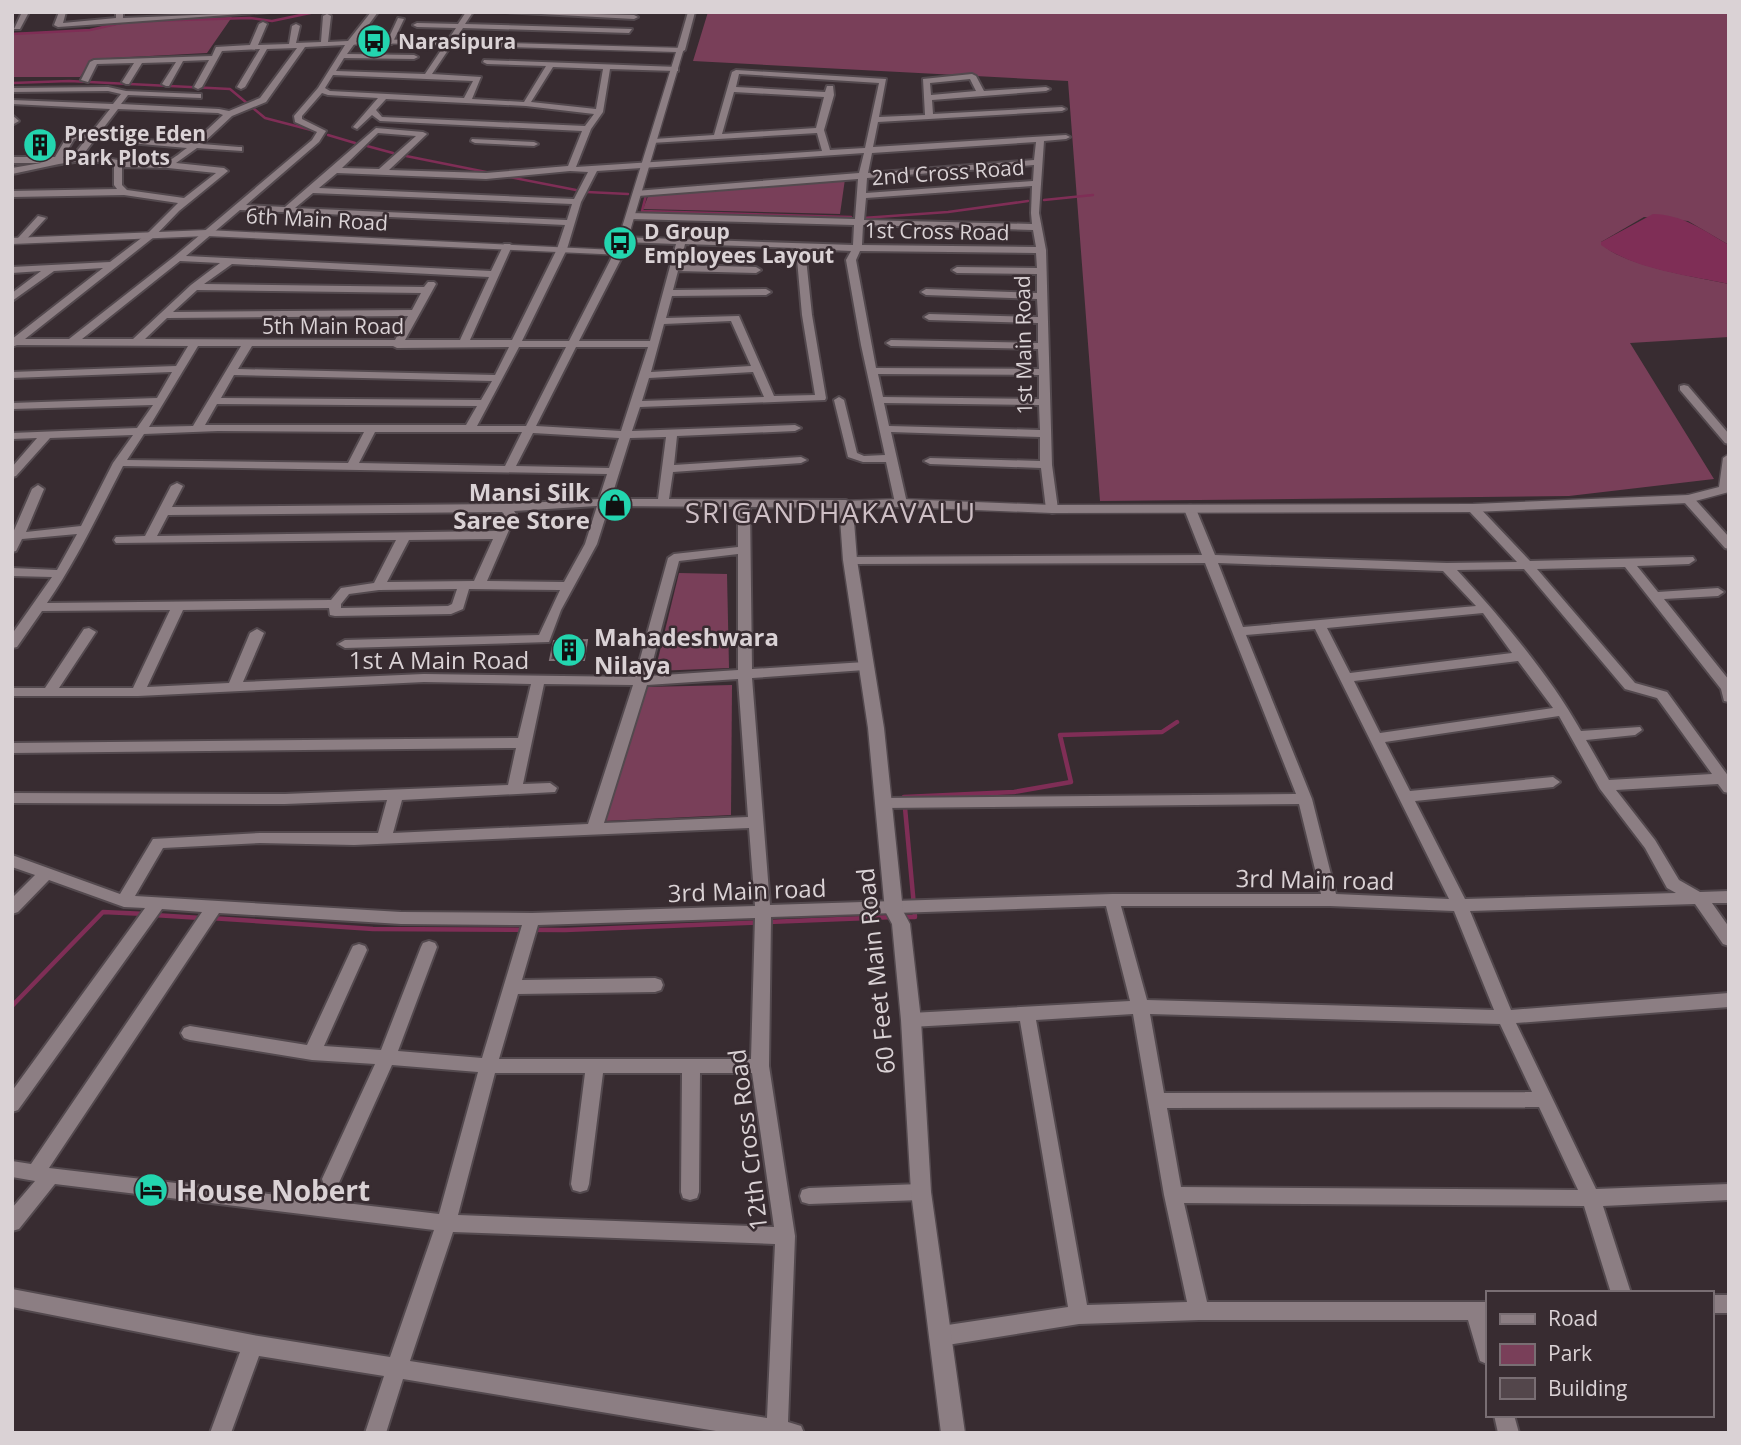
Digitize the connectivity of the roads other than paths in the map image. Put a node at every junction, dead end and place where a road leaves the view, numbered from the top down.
1 (26, 12) edge
2 (64, 12) edge
3 (86, 12) edge
4 (267, 12) edge
5 (375, 12) edge
6 (470, 12) edge
7 (508, 12) edge
8 (692, 12) edge
9 (254, 13) edge
10 (584, 13) edge
11 (190, 14) edge
12 (222, 14) edge
13 (157, 15) edge
14 (635, 15) edge
15 (120, 16) edge
16 (327, 16) dead end
17 (400, 19) dead end
18 (81, 23) junction
19 (263, 24) dead end
20 (461, 24) junction
21 (417, 25) dead end
22 (296, 26) dead end
23 (17, 27) dead end
24 (629, 31) junction
25 (389, 41) junction
26 (351, 43) junction
27 (447, 43) junction
28 (324, 44) junction
29 (498, 44) junction
30 (292, 46) junction
31 (302, 46) junction
32 (253, 47) junction
33 (265, 47) junction
34 (621, 48) junction
35 (681, 50) junction
36 (343, 56) junction
37 (414, 57) dead end
38 (214, 58) junction
39 (181, 60) junction
40 (139, 61) junction
41 (487, 62) junction
42 (551, 64) junction
43 (607, 66) junction
44 (675, 69) junction
45 (332, 73) junction
46 (426, 76) junction
47 (831, 78) junction
48 (478, 79) junction
49 (85, 80) dead end
50 (126, 82) dead end
51 (166, 84) dead end
52 (241, 87) dead end
53 (321, 89) junction
54 (731, 89) junction
55 (1046, 89) dead end
56 (12, 90) edge
57 (126, 93) junction
58 (981, 93) junction
59 (830, 95) junction
60 (384, 96) junction
61 (928, 98) junction
62 (467, 100) junction
63 (12, 102) edge
64 (526, 104) junction
65 (117, 106) junction
66 (1062, 109) dead end
67 (372, 110) junction
68 (599, 112) junction
69 (229, 114) junction
70 (12, 117) edge
71 (929, 117) junction
72 (876, 121) junction
73 (12, 123) edge
74 (357, 127) dead end
75 (541, 127) junction
76 (587, 129) junction
77 (820, 130) junction
78 (94, 135) junction
79 (718, 135) junction
80 (1066, 136) dead end
81 (1040, 139) junction
82 (131, 141) dead end
83 (475, 141) dead end
84 (654, 141) junction
85 (534, 144) junction
86 (196, 145) junction
87 (239, 149) dead end
88 (868, 152) junction
89 (827, 154) junction
90 (76, 158) junction
91 (12, 160) edge
92 (58, 160) junction
93 (1040, 162) junction
94 (525, 163) junction
95 (118, 164) junction
96 (168, 165) junction
97 (645, 167) junction
98 (572, 168) junction
99 (594, 169) junction
100 (335, 170) junction
101 (12, 171) edge
102 (381, 172) junction
103 (863, 176) junction
104 (1038, 183) junction
105 (312, 190) junction
106 (124, 192) junction
107 (638, 193) junction
108 (12, 194) edge
109 (861, 196) junction
110 (185, 201) junction
111 (577, 202) junction
112 (237, 207) junction
113 (287, 210) junction
114 (630, 216) junction
115 (41, 218) dead end
116 (572, 223) junction
117 (859, 223) junction
118 (1037, 227) junction
119 (207, 233) junction
120 (151, 235) junction
121 (623, 239) junction
122 (16, 241) edge
123 (681, 242) junction
124 (507, 246) junction
125 (800, 246) junction
126 (857, 248) junction
127 (562, 249) junction
128 (1041, 250) junction
129 (620, 253) junction
130 (178, 258) junction
131 (229, 261) junction
132 (113, 265) junction
133 (50, 268) junction
134 (674, 268) junction
135 (12, 270) edge
136 (756, 270) dead end
137 (957, 270) dead end
138 (440, 271) junction
139 (1041, 271) junction
140 (494, 274) junction
141 (194, 287) junction
142 (427, 290) junction
143 (766, 292) dead end
144 (926, 292) dead end
145 (667, 293) junction
146 (1040, 296) junction
147 (12, 298) edge
148 (415, 313) junction
149 (164, 315) junction
150 (929, 317) dead end
151 (1041, 320) junction
152 (660, 321) junction
153 (72, 342) junction
154 (136, 342) junction
155 (13, 343) edge
156 (891, 343) dead end
157 (654, 344) junction
158 (193, 345) junction
159 (247, 345) junction
160 (397, 345) junction
161 (463, 345) junction
162 (514, 345) junction
163 (572, 345) junction
164 (1041, 346) junction
165 (180, 369) junction
166 (757, 369) junction
167 (874, 371) junction
168 (231, 372) junction
169 (1042, 372) junction
170 (12, 375) edge
171 (644, 375) junction
172 (499, 378) junction
173 (1684, 388) dead end
174 (770, 398) junction
175 (839, 400) dead end
176 (879, 400) junction
177 (161, 401) junction
178 (215, 401) junction
179 (1044, 402) junction
180 (485, 403) junction
181 (634, 404) junction
182 (12, 406) edge
183 (796, 428) dead end
184 (197, 429) junction
185 (371, 429) junction
186 (529, 429) junction
187 (886, 429) junction
188 (141, 430) junction
189 (469, 430) junction
190 (47, 434) junction
191 (672, 434) junction
192 (1045, 434) junction
193 (624, 435) junction
194 (12, 436) edge
195 (1729, 441) edge
196 (890, 458) junction
197 (1729, 458) edge
198 (801, 460) dead end
199 (930, 461) dead end
200 (119, 463) junction
201 (1046, 465) junction
202 (352, 466) junction
203 (510, 467) junction
204 (668, 469) junction
205 (612, 471) junction
206 (12, 474) edge
207 (177, 486) dead end
208 (38, 489) dead end
209 (1688, 499) junction
210 (602, 502) junction
211 (663, 503) junction
212 (901, 503) junction
213 (846, 504) junction
214 (744, 505) junction
215 (506, 508) junction
216 (1473, 508) junction
217 (1052, 509) junction
218 (1190, 509) junction
219 (164, 511) junction
220 (87, 529) junction
221 (501, 535) junction
222 (404, 537) junction
223 (120, 540) dead end
224 (149, 540) junction
225 (15, 542) edge
226 (1729, 545) edge
227 (744, 551) junction
228 (1210, 559) junction
229 (850, 560) junction
230 (1689, 560) dead end
231 (1628, 563) junction
232 (1527, 565) junction
233 (1447, 568) junction
234 (12, 572) edge
235 (61, 574) junction
236 (464, 585) junction
237 (479, 585) junction
238 (379, 586) junction
239 (569, 586) junction
240 (1718, 592) dead end
241 (1653, 596) junction
242 (335, 604) junction
243 (178, 606) junction
244 (39, 607) junction
245 (1486, 609) junction
246 (1319, 625) junction
247 (1239, 631) junction
248 (89, 632) dead end
249 (257, 633) dead end
250 (12, 644) edge
251 (345, 644) dead end
252 (1522, 656) junction
253 (865, 666) junction
254 (745, 676) junction
255 (1346, 678) junction
256 (537, 681) junction
257 (640, 681) junction
258 (235, 686) junction
259 (50, 691) junction
260 (12, 692) edge
261 (138, 692) junction
262 (1729, 698) edge
263 (1563, 711) junction
264 (1634, 730) dead end
265 (1577, 736) junction
266 (1377, 738) junction
267 (523, 743) junction
268 (12, 748) edge
269 (1553, 782) dead end
270 (1724, 783) edge
271 (1605, 785) junction
272 (550, 788) dead end
273 (514, 790) junction
274 (396, 793) junction
275 (1407, 797) junction
276 (12, 798) edge
277 (1305, 799) junction
278 (890, 803) junction
279 (755, 822) junction
280 (594, 830) junction
281 (384, 838) junction
282 (12, 862) edge
283 (46, 873) junction
284 (1729, 897) edge
285 (1700, 899) junction
286 (1112, 900) junction
287 (124, 901) junction
288 (1330, 901) junction
289 (158, 903) junction
290 (1460, 905) junction
291 (214, 906) junction
292 (12, 908) edge
293 (899, 911) junction
294 (763, 913) junction
295 (530, 926) junction
296 (1729, 940) edge
297 (429, 947) dead end
298 (359, 950) dead end
299 (655, 985) dead end
300 (512, 987) junction
301 (1729, 1000) edge
302 (1140, 1007) junction
303 (1027, 1014) junction
304 (1505, 1017) junction
305 (911, 1020) junction
306 (190, 1033) dead end
307 (312, 1053) junction
308 (387, 1058) junction
309 (488, 1066) junction
310 (595, 1066) junction
311 (691, 1066) junction
312 (760, 1066) junction
313 (1544, 1099) junction
314 (1156, 1101) junction
315 (12, 1105) edge
316 (12, 1170) edge
317 (43, 1174) junction
318 (331, 1180) dead end
319 (580, 1184) dead end
320 (690, 1192) dead end
321 (921, 1192) junction
322 (1729, 1192) edge
323 (1173, 1195) junction
324 (809, 1196) dead end
325 (1591, 1198) junction
326 (12, 1223) edge
327 (446, 1223) junction
328 (785, 1236) junction
329 (1620, 1291) edge
330 (12, 1298) edge
331 (1199, 1311) junction
332 (1482, 1312) edge
333 (1079, 1315) junction
334 (941, 1336) junction
335 (253, 1345) junction
336 (1486, 1346) edge
337 (397, 1369) junction
338 (783, 1432) edge
339 (219, 1433) edge
340 (376, 1433) edge
341 (953, 1433) edge

1 - 23 street
2 - 18 street
3 - 18 street
4 - 9 street
5 - 26 street
6 - 20 street
7 - 10 street
8 - 35 street
9 - 12 street
10 - 14 street
11 - 12 street
11 - 13 street
13 - 15 street
14 - 24 street
15 - 18 street
16 - 28 street
17 - 25 street
19 - 32 street
20 - 21 street
20 - 24 street
20 - 27 street
22 - 30 street
24 - 34 street
25 - 26 street
25 - 27 street
26 - 28 street
26 - 36 street
27 - 29 street
27 - 46 street
28 - 31 street
29 - 34 street
29 - 41 street
30 - 31 street
30 - 33 street
31 - 69 street
32 - 33 street
32 - 38 street
33 - 52 street
34 - 35 street
35 - 44 street
36 - 37 street
36 - 45 street
38 - 39 street
38 - 57 street
39 - 40 street
39 - 51 street
40 - 49 street
40 - 50 street
41 - 42 street
41 - 48 street
42 - 43 street
42 - 64 street
43 - 44 street
43 - 68 street
44 - 84 street
45 - 46 street
45 - 53 street
46 - 48 street
47 - 54 street
47 - 59 street
47 - 72 street
48 - 62 street
53 - 60 street
53 - 112 street
54 - 59 street
54 - 79 street
55 - 58 street
56 - 57 street
57 - 65 street
58 - 61 street
58 - 61 street
59 - 77 street
60 - 62 street
60 - 67 street
61 - 71 street
62 - 64 street
63 - 65 street
64 - 68 street
65 - 69 street
65 - 78 street
66 - 71 street
67 - 74 street
67 - 75 street
68 - 76 street
69 - 86 street
70 - 73 street
71 - 72 street
72 - 88 street
75 - 76 street
75 - 85 street
76 - 98 street
77 - 79 street
77 - 89 street
78 - 90 street
78 - 92 street
79 - 84 street
80 - 81 street
81 - 88 street
81 - 93 street, 1st Main Road
82 - 86 street
83 - 85 street
84 - 97 street
85 - 94 street
86 - 87 street
86 - 96 street
88 - 89 street
88 - 103 street
89 - 97 street
90 - 92 street
90 - 95 street
91 - 92 street
92 - 101 street
93 - 103 street
93 - 104 street, 1st Main Road
94 - 98 street
94 - 102 street
95 - 96 street
95 - 106 street
96 - 110 street
97 - 99 street
97 - 107 street
98 - 99 street
99 - 111 street
100 - 102 street
100 - 102 street
100 - 105 street
103 - 107 street
103 - 109 street
104 - 109 street, 2nd Cross Road
104 - 118 street, 1st Main Road
105 - 111 street
105 - 113 street
106 - 108 street
106 - 110 street
107 - 114 street
109 - 117 street
110 - 120 street
111 - 116 street
112 - 113 street
112 - 119 street
113 - 116 street
114 - 117 street
114 - 121 street
115 - 122 street
116 - 127 street
117 - 118 street
117 - 126 street
118 - 128 street, 1st Main Road
119 - 120 street, 6th Main Road
119 - 124 street, 6th Main Road
119 - 130 street
120 - 122 street, 6th Main Road
120 - 132 street
121 - 123 street, 1st Cross Road
121 - 129 street
123 - 125 street, 1st Cross Road
123 - 134 street
124 - 127 street, 6th Main Road
124 - 140 street
125 - 126 street, 1st Cross Road
125 - 174 street
126 - 128 street, 1st Cross Road
126 - 167 street
127 - 129 street, 6th Main Road
127 - 162 street
128 - 139 street, 1st Main Road
129 - 163 street
130 - 131 street
130 - 153 street
131 - 138 street
131 - 141 street
132 - 133 street
132 - 155 street
133 - 135 street
133 - 147 street
134 - 136 street
134 - 145 street
137 - 139 street
138 - 140 street
138 - 142 street
139 - 146 street, 1st Main Road
140 - 161 street
141 - 142 street
141 - 149 street
142 - 148 street
143 - 145 street
144 - 146 street
145 - 152 street
146 - 151 street, 1st Main Road
148 - 149 street
148 - 160 street
149 - 154 street
150 - 151 street
151 - 164 street, 1st Main Road
152 - 157 street
152 - 166 street
153 - 154 street, 5th Main Road
153 - 155 street, 5th Main Road
154 - 158 street, 5th Main Road
156 - 164 street
157 - 163 street, 5th Main Road
157 - 171 street
158 - 159 street, 5th Main Road
158 - 165 street
159 - 160 street, 5th Main Road
159 - 168 street
160 - 161 street, 5th Main Road
161 - 162 street, 5th Main Road
162 - 163 street, 5th Main Road
162 - 172 street
163 - 186 street
164 - 169 street, 1st Main Road
165 - 170 street
165 - 177 street
166 - 171 street
166 - 174 street
167 - 169 street
167 - 176 street
168 - 172 street
168 - 178 street
169 - 179 street, 1st Main Road
171 - 181 street
172 - 180 street
173 - 195 street
174 - 181 street
175 - 196 street
176 - 179 street
176 - 187 street
177 - 182 street
177 - 188 street
178 - 180 street
178 - 184 street
179 - 192 street, 1st Main Road
180 - 189 street
181 - 193 street
183 - 191 street
184 - 185 street
184 - 188 street
185 - 189 street
185 - 202 street
186 - 189 street
186 - 193 street
186 - 203 street
187 - 192 street
187 - 196 street
188 - 190 street
188 - 200 street
190 - 194 street
190 - 206 street
191 - 193 street
191 - 204 street
192 - 201 street, 1st Main Road
193 - 205 street
196 - 212 street
197 - 209 street
198 - 204 street
199 - 201 street
200 - 202 street
200 - 220 street
201 - 217 street, 1st Main Road
202 - 203 street
203 - 205 street
204 - 211 street
205 - 210 street
207 - 219 street
208 - 225 street
209 - 216 street
209 - 226 street
210 - 211 street
210 - 215 street
210 - 239 street
211 - 214 street
212 - 213 street
212 - 217 street
213 - 214 street
213 - 229 street, 60 Feet Main Road
214 - 227 street, 12th Cross Road
215 - 219 street
215 - 221 street
216 - 218 street
216 - 232 street
217 - 218 street
218 - 228 street
219 - 224 street
220 - 225 street
220 - 235 street
221 - 222 street
221 - 237 street
222 - 224 street
222 - 238 street
223 - 224 street
227 - 254 street, 12th Cross Road
227 - 257 street
228 - 229 street
228 - 233 street
228 - 247 street
229 - 253 street, 60 Feet Main Road
230 - 231 street
231 - 232 street
231 - 241 street
232 - 233 street
232 - 270 street
233 - 245 street
234 - 235 street
235 - 244 street
236 - 237 street
236 - 238 street
236 - 242 street
237 - 239 street
238 - 242 street
239 - 251 street
240 - 241 street
241 - 262 street
242 - 243 street
243 - 244 street
243 - 261 street
244 - 250 street
245 - 246 street
245 - 252 street
246 - 247 street
246 - 255 street
247 - 277 street
248 - 259 street
249 - 258 street
252 - 255 street
252 - 263 street
253 - 254 street, 1st A Main Road
253 - 278 street, 60 Feet Main Road
254 - 257 street, 1st A Main Road
254 - 279 street, 12th Cross Road
255 - 266 street
256 - 257 street, 1st A Main Road
256 - 258 street, 1st A Main Road
256 - 267 street
257 - 280 street
258 - 261 street, 1st A Main Road
259 - 260 street, 1st A Main Road
259 - 261 street, 1st A Main Road
263 - 265 street
263 - 266 street
264 - 265 street
265 - 271 street
266 - 275 street
267 - 268 street
267 - 273 street
269 - 275 street
270 - 271 street
271 - 285 street
272 - 273 street
273 - 274 street
274 - 276 street
274 - 281 street
275 - 290 street
277 - 278 street
277 - 288 street
278 - 293 street, 60 Feet Main Road
279 - 280 street
279 - 294 street, 12th Cross Road
280 - 281 street
281 - 287 street
282 - 283 street, 3rd Main road
283 - 287 street, 3rd Main road
283 - 292 street
284 - 285 street, 3rd Main road
285 - 290 street, 3rd Main road
285 - 296 street
286 - 288 street, 3rd Main road
286 - 293 street, 3rd Main road
286 - 302 street
287 - 289 street, 3rd Main road
288 - 290 street, 3rd Main road
289 - 291 street, 3rd Main road
289 - 315 street
290 - 304 street
291 - 295 street, 3rd Main road
291 - 317 street
293 - 294 street, 3rd Main road
293 - 305 street, 60 Feet Main Road
294 - 295 street, 3rd Main road
294 - 312 street, 12th Cross Road
295 - 300 street
297 - 308 street
298 - 307 street
299 - 300 street
300 - 309 street
301 - 304 street
302 - 303 street
302 - 304 street
302 - 314 street
303 - 305 street
303 - 333 street
304 - 313 street
305 - 321 street, 60 Feet Main Road
306 - 307 street
307 - 308 street
308 - 309 street
308 - 318 street
309 - 310 street
309 - 327 street
310 - 311 street
310 - 319 street
311 - 312 street
311 - 320 street
312 - 328 street, 12th Cross Road
313 - 314 street
313 - 325 street
314 - 323 street
316 - 317 street
317 - 326 street
317 - 327 street
321 - 324 street
321 - 334 street, 60 Feet Main Road
322 - 325 street
323 - 325 street
323 - 331 street
325 - 329 street
327 - 328 street
327 - 337 street
328 - 338 street, 12th Cross Road
330 - 335 street
331 - 332 street
331 - 333 street
332 - 336 street
333 - 334 street
334 - 341 street, 60 Feet Main Road
335 - 337 street
335 - 339 street
337 - 338 street
337 - 340 street

